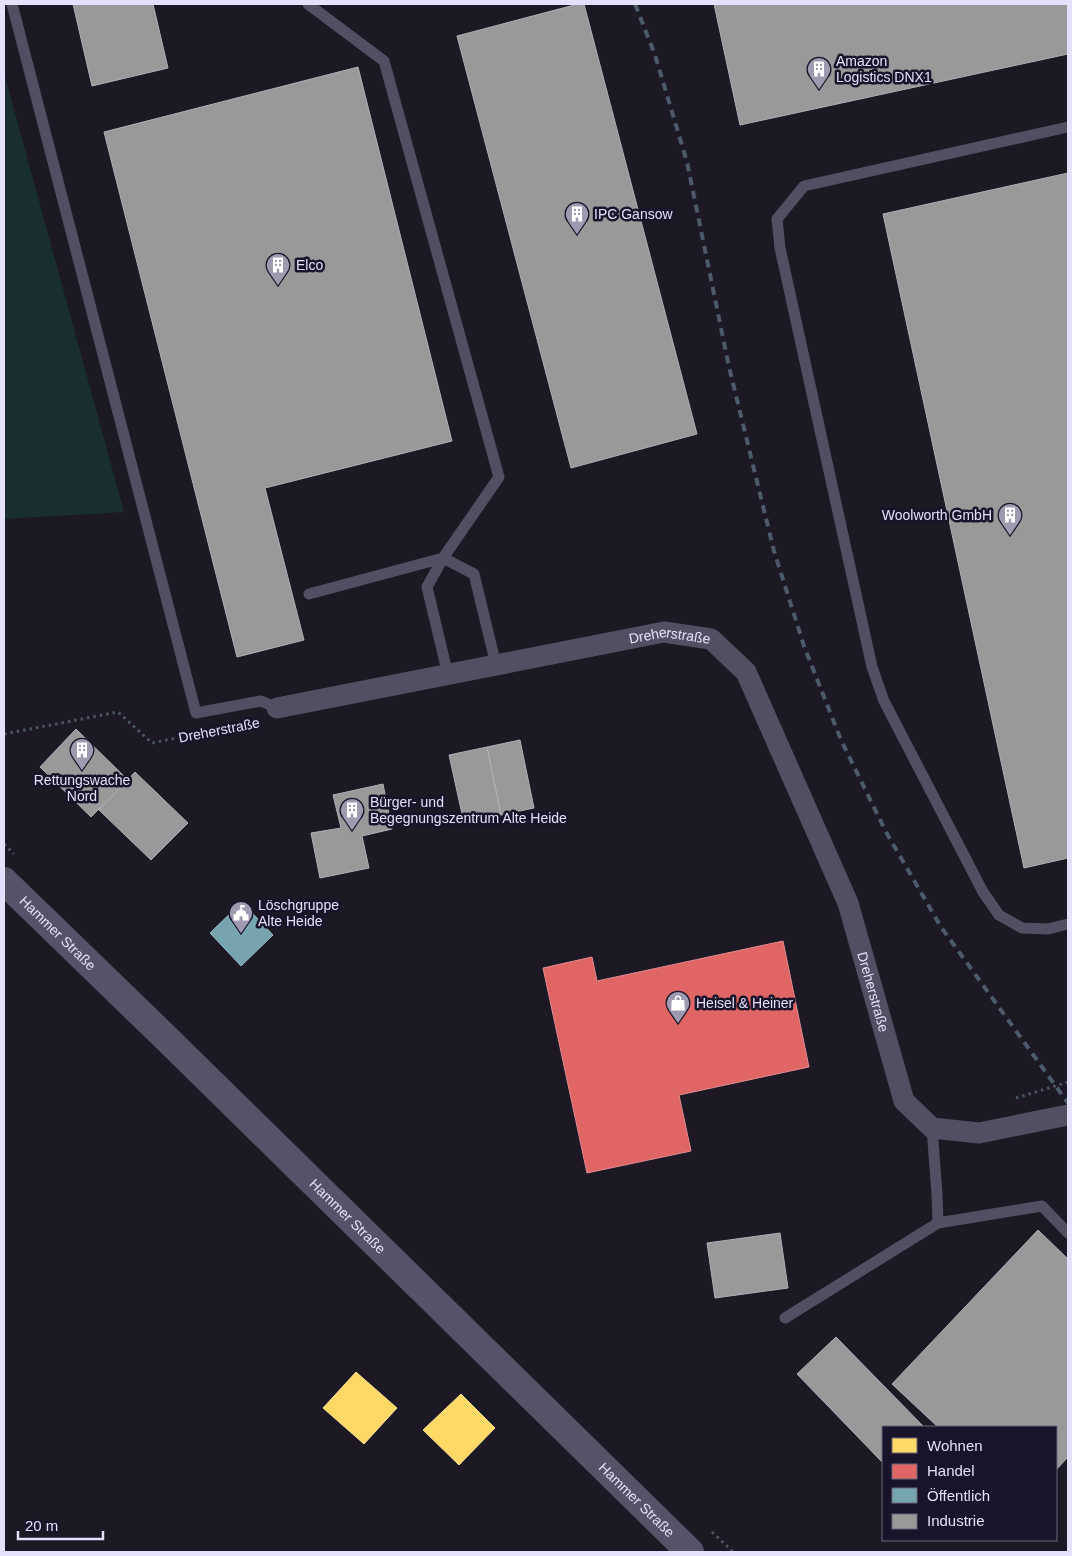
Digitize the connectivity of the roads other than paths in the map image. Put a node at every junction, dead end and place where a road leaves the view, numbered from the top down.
1 (12, 4) edge
2 (308, 4) edge
3 (1068, 127) edge
4 (444, 558) junction
5 (309, 594) dead end
6 (496, 665) junction
7 (448, 674) junction
8 (277, 708) joint
9 (4, 882) edge
10 (1068, 924) edge
11 (1068, 1115) edge
12 (932, 1128) junction
13 (938, 1223) junction
14 (1068, 1233) edge
15 (785, 1318) dead end
16 (690, 1552) edge

1 - 8 lane
2 - 4 lane
3 - 10 lane
4 - 5 lane
4 - 6 lane
4 - 7 lane
6 - 7 street, Dreherstraße
6 - 12 street, Dreherstraße
7 - 8 street, Dreherstraße
9 - 16 main road, Hammer Straße
11 - 12 street
12 - 13 lane
13 - 14 lane
13 - 15 lane

